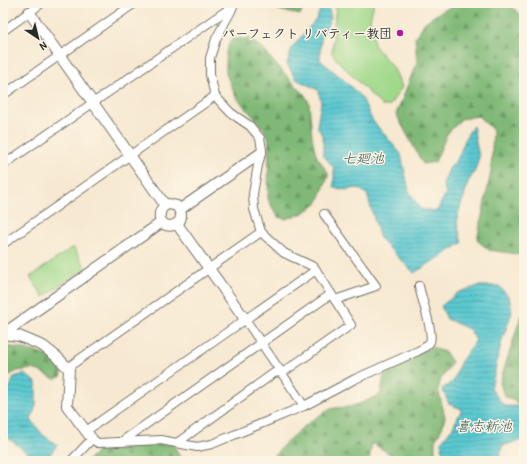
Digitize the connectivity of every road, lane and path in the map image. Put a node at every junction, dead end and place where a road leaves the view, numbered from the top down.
1 (42, 3) edge
2 (135, 3) edge
3 (234, 4) edge
4 (29, 12) junction
5 (3, 31) edge
6 (60, 56) junction
7 (3, 95) edge
8 (215, 96) junction
9 (93, 103) junction
10 (261, 153) junction
11 (130, 155) junction
12 (3, 165) edge
13 (165, 205) junction
14 (179, 210) junction
15 (324, 214) dead end
16 (162, 222) junction
17 (177, 224) junction
18 (261, 232) junction
19 (3, 244) edge
20 (209, 269) junction
21 (316, 270) junction
22 (419, 286) dead end
23 (333, 297) junction
24 (245, 320) junction
25 (3, 334) edge
26 (261, 343) junction
27 (67, 368) junction
28 (281, 372) junction
29 (304, 406) junction
30 (89, 435) junction
31 (121, 443) junction
32 (177, 443) junction
33 (71, 461) edge

1 - 4 street
2 - 6 street
3 - 8 street
3 - 9 street
4 - 5 street
4 - 6 street
6 - 7 street
6 - 9 street
8 - 10 street
8 - 11 street
9 - 11 street
9 - 12 street
10 - 14 street
10 - 18 street
11 - 13 street
11 - 19 street
13 - 14 street
13 - 16 street
14 - 17 street
15 - 23 street
16 - 17 street
16 - 25 street
17 - 20 street
18 - 20 street
18 - 21 street
20 - 24 street
20 - 27 street
21 - 23 street
21 - 24 street
22 - 29 street
23 - 26 street
23 - 28 street
24 - 26 street
24 - 30 street
25 - 27 street
26 - 28 street
26 - 31 street
27 - 30 street
28 - 29 street
28 - 32 street
29 - 32 street
30 - 31 street
30 - 33 street
31 - 32 street

